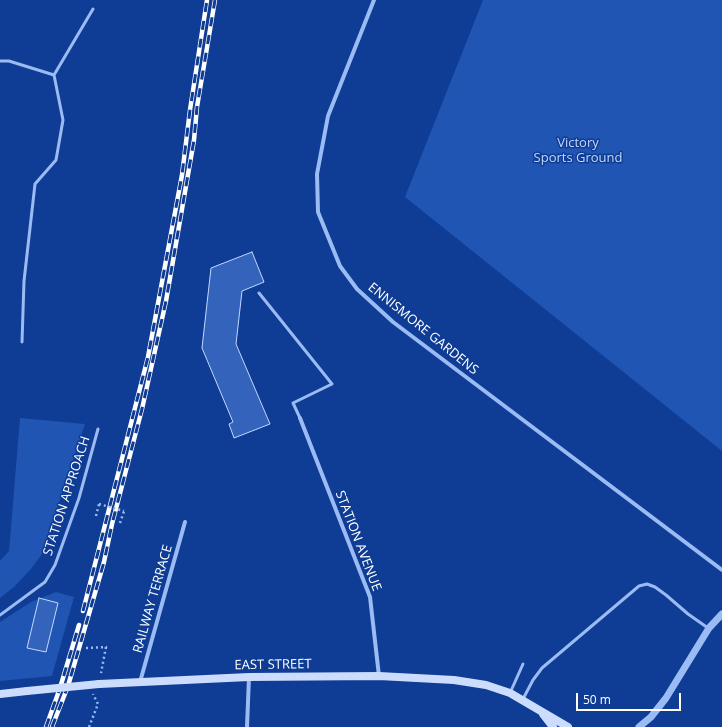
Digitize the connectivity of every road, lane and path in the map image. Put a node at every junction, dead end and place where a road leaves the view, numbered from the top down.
1 (374, 0) edge
2 (93, 9) dead end
3 (0, 61) edge
4 (54, 75) junction
5 (259, 293) dead end
6 (22, 342) dead end
7 (300, 418) joint
8 (98, 429) dead end
9 (96, 516) dead end
10 (185, 522) dead end
11 (120, 523) dead end
12 (722, 570) edge
13 (722, 614) edge
14 (0, 615) edge
15 (709, 628) junction
16 (86, 648) dead end
17 (523, 664) dead end
18 (102, 670) dead end
19 (379, 676) junction
20 (248, 677) junction
21 (140, 682) junction
22 (89, 685) junction
23 (510, 693) junction
24 (0, 694) edge
25 (523, 699) junction
26 (540, 710) junction
27 (89, 727) edge
28 (247, 727) edge
29 (553, 727) edge
30 (568, 727) edge
31 (639, 727) edge

1 - 12 street, ENNISMORE GARDENS
2 - 4 lane
3 - 4 lane
4 - 6 lane
5 - 7 lane
7 - 19 street, STATION AVENUE
8 - 14 lane, STATION APPROACH
9 - 11 path, bridge
10 - 21 street, RAILWAY TERRACE
13 - 15 street
15 - 25 lane
15 - 31 street
16 - 18 path
17 - 23 lane
19 - 20 main road, EAST STREET
19 - 23 main road, EAST STREET
20 - 21 main road, EAST STREET
20 - 28 street
21 - 22 main road, EAST STREET, bridge
22 - 24 main road, EAST STREET, bridge
22 - 27 path
23 - 25 main road, EAST STREET
25 - 26 main road, EAST STREET
26 - 29 main road, EAST STREET
26 - 30 main road, EAST STREET

